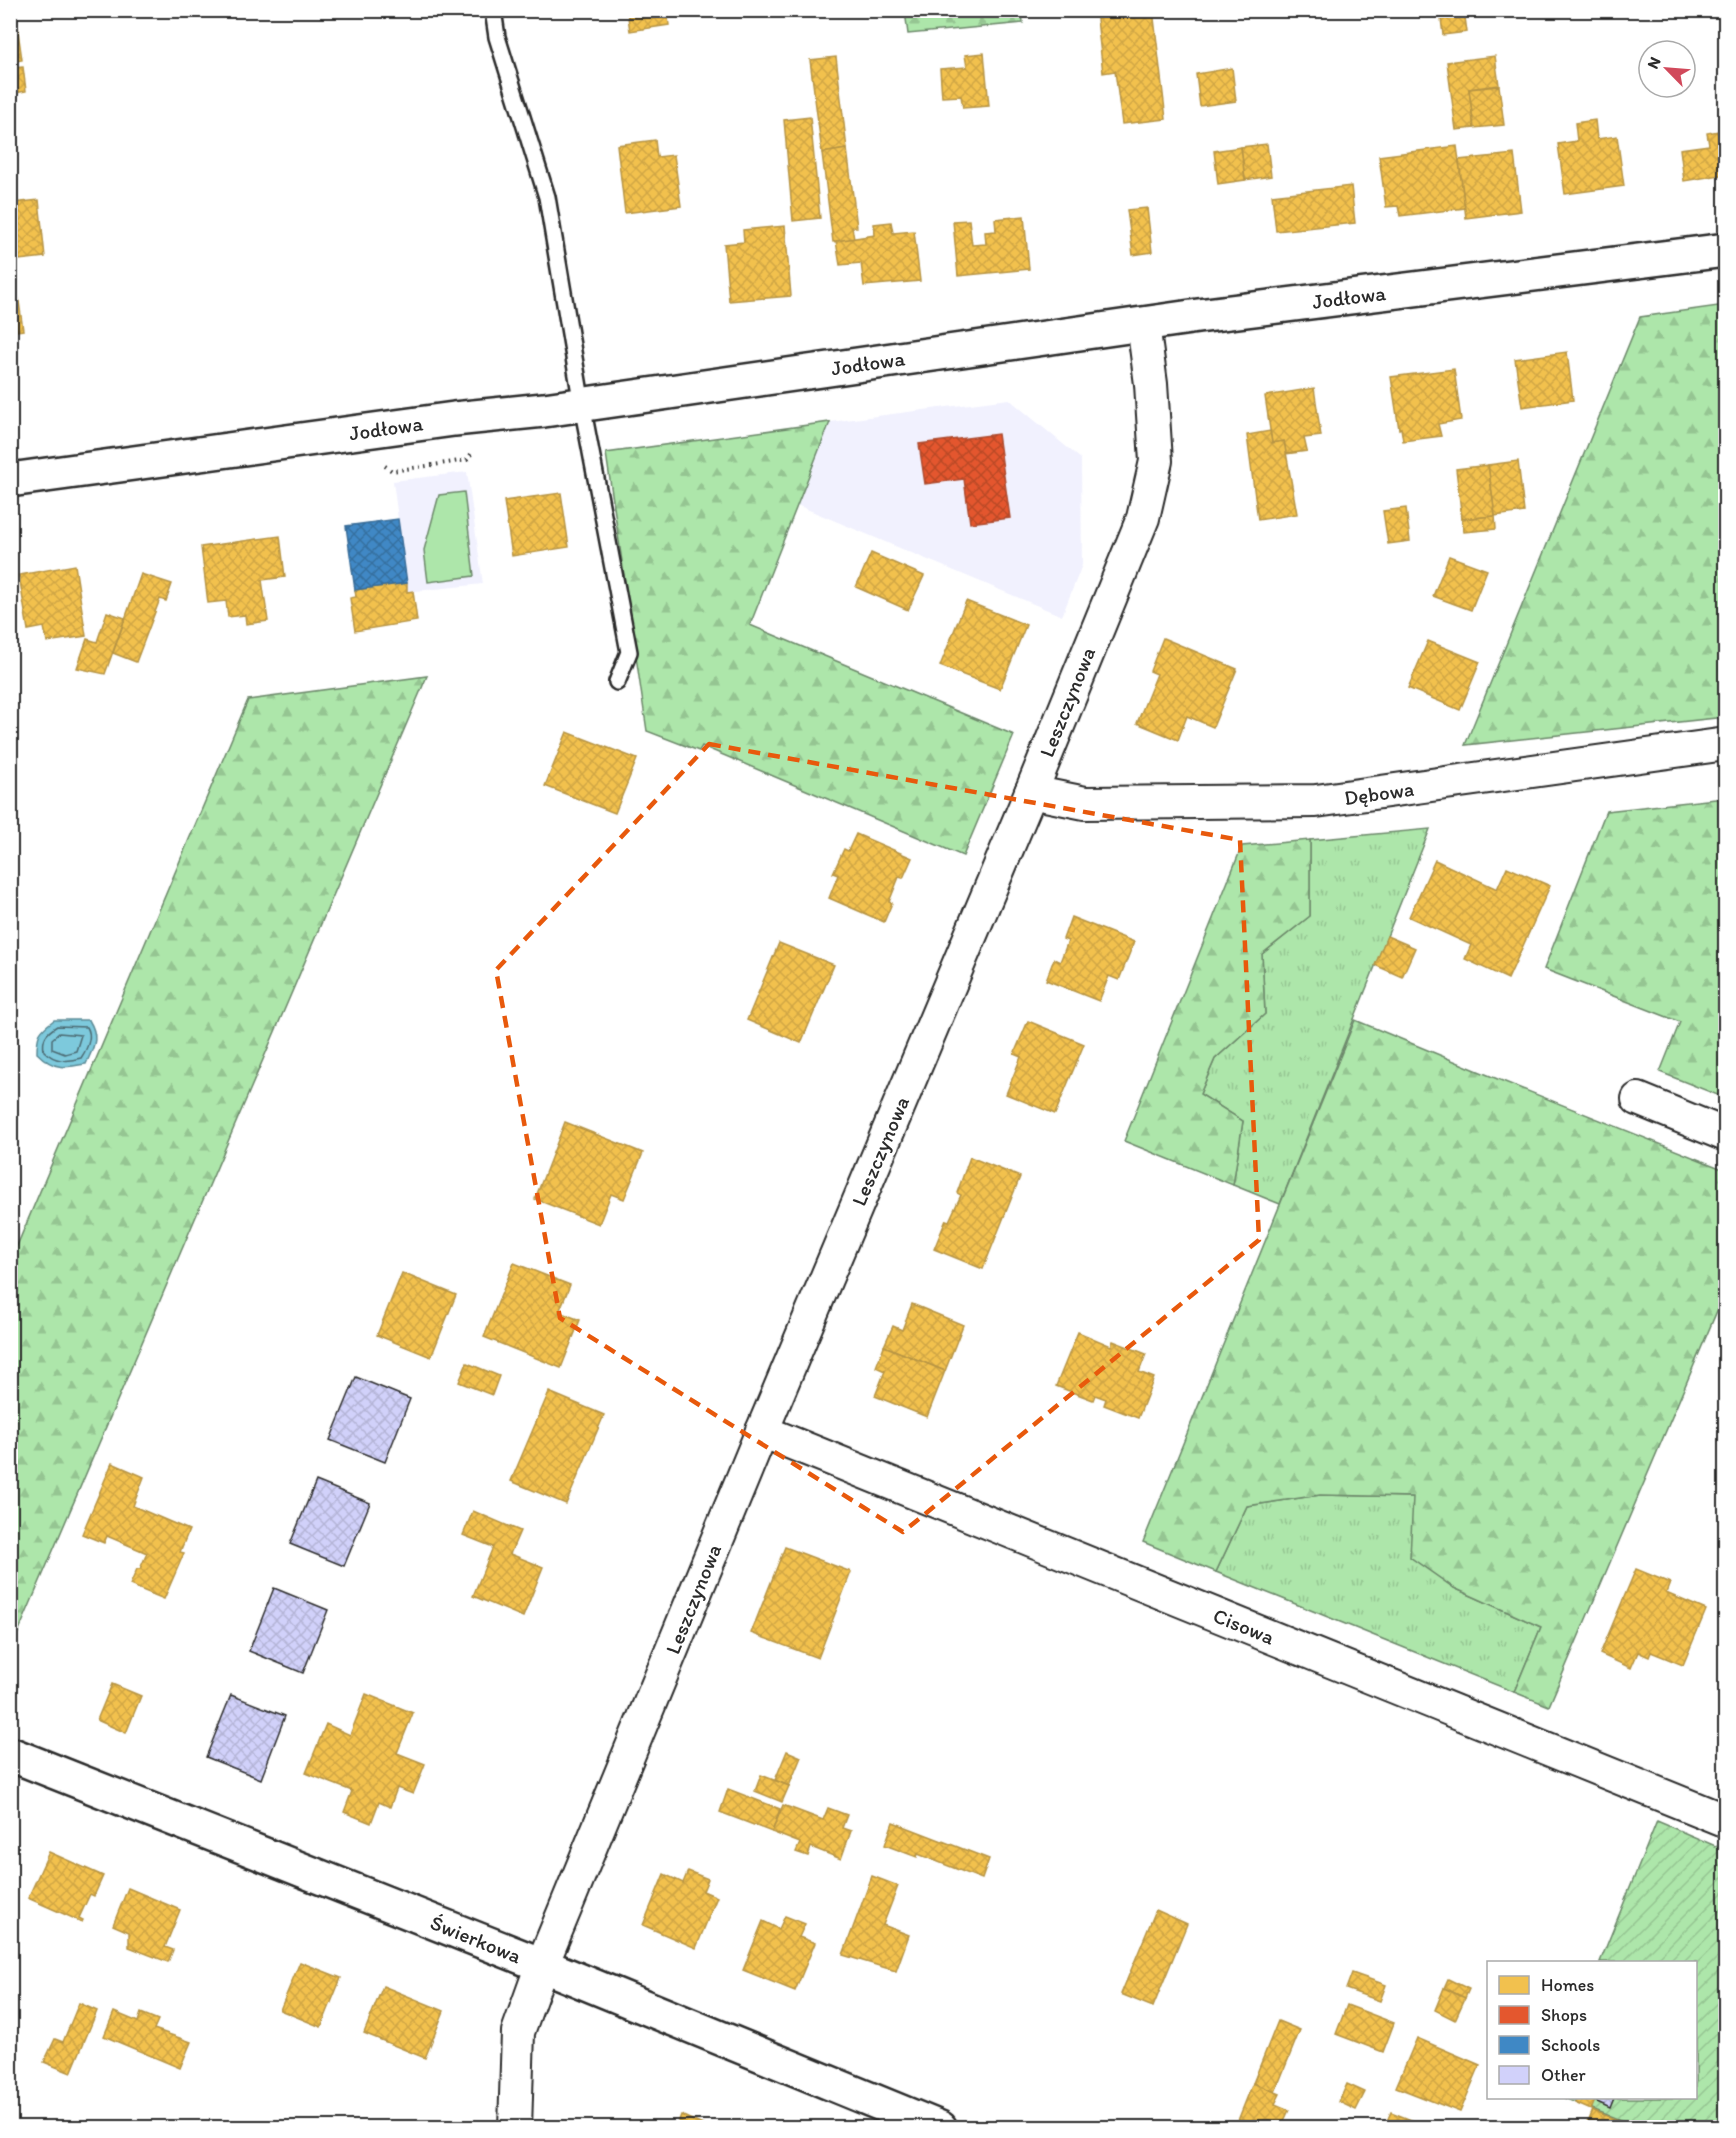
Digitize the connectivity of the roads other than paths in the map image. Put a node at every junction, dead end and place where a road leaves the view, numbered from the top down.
1 (493, 10) edge
2 (1725, 250) edge
3 (1143, 324) junction
4 (582, 405) junction
5 (10, 480) edge
6 (617, 682) dead end
7 (1725, 744) edge
8 (1031, 792) junction
9 (1638, 1099) dead end
10 (1725, 1135) edge
11 (762, 1431) junction
12 (10, 1754) edge
13 (1725, 1821) edge
14 (542, 1965) junction
15 (515, 2127) edge
16 (940, 2127) edge

1 - 4 lane
2 - 3 street, Jodłowa
3 - 4 street, Jodłowa
3 - 8 street, Leszczynowa
4 - 5 street, Jodłowa
4 - 6 lane
7 - 8 street, Dębowa
8 - 11 street, Leszczynowa
9 - 10 street
11 - 13 street, Cisowa
11 - 14 street, Leszczynowa
12 - 14 street, Świerkowa
14 - 15 street, Leszczynowa
14 - 16 street, Świerkowa

